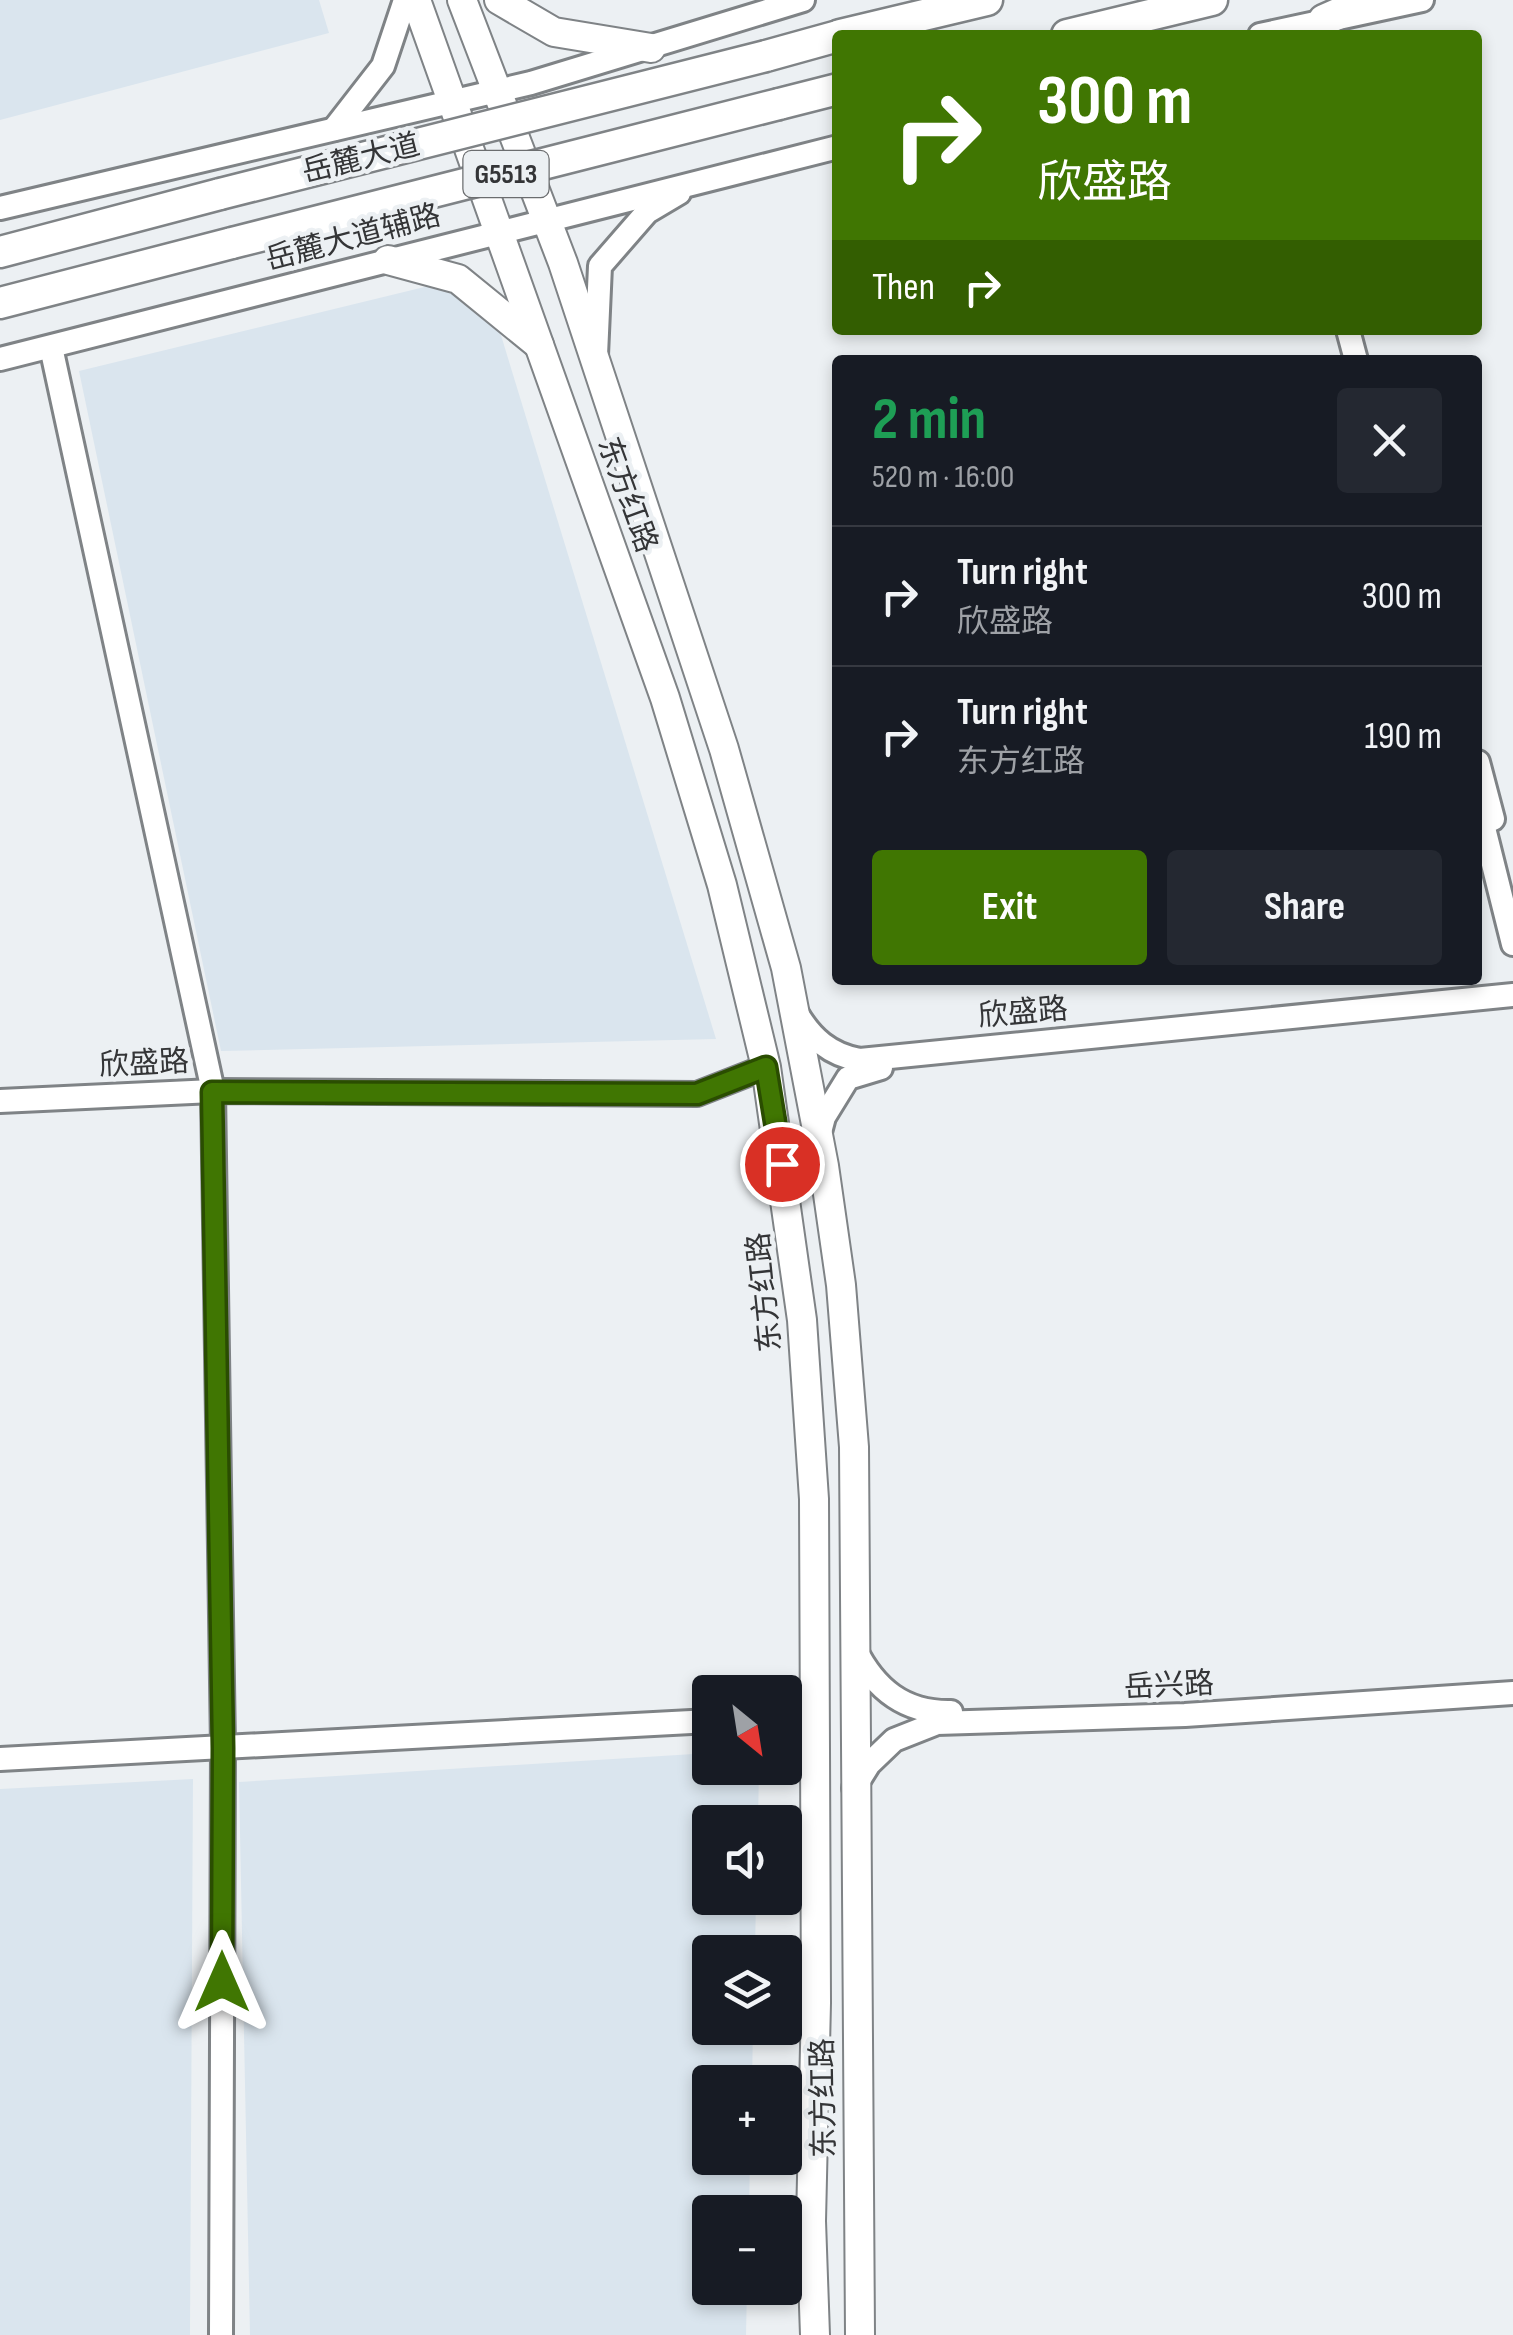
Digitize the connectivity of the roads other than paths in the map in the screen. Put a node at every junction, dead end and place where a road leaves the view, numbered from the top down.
1 (405, 0) edge
2 (416, 0) edge
3 (462, 0) edge
4 (500, 0) edge
5 (803, 0) edge
6 (986, 0) edge
7 (1212, 0) edge
8 (1369, 0) edge
9 (1422, 0) edge
10 (1314, 28) edge
11 (859, 30) edge
12 (1087, 30) edge
13 (832, 37) edge
14 (651, 48) junction
15 (497, 91) junction
16 (832, 91) edge
17 (454, 101) junction
18 (334, 129) junction
19 (832, 148) edge
20 (702, 179) junction
21 (0, 208) edge
22 (547, 220) junction
23 (501, 231) junction
24 (0, 252) edge
25 (388, 260) junction
26 (0, 304) edge
27 (539, 345) junction
28 (51, 347) junction
29 (0, 359) edge
30 (596, 359) junction
31 (1482, 777) edge
32 (1482, 820) edge
33 (1513, 895) edge
34 (1513, 944) edge
35 (1513, 995) edge
36 (1513, 1005) edge
37 (796, 1012) junction
38 (766, 1067) junction
39 (212, 1092) junction
40 (0, 1101) edge
41 (818, 1136) junction
42 (855, 1649) junction
43 (1513, 1682) edge
44 (1513, 1692) edge
45 (802, 1715) edge
46 (815, 1715) junction
47 (692, 1722) edge
48 (223, 1748) junction
49 (0, 1759) edge
50 (854, 1788) junction
51 (811, 2326) edge
52 (862, 2330) edge
53 (221, 2335) edge

1 - 18 street
2 - 17 main road, 东方红路
3 - 15 main road, 东方红路
4 - 14 main road
5 - 14 street
6 - 11 highway, 岳麓大道 / G5513
7 - 12 highway
8 - 10 highway
9 - 10 street
13 - 24 highway, 岳麓大道 / G5513, bridge
14 - 15 street
15 - 17 street
15 - 22 main road, 东方红路
16 - 26 highway, 岳麓大道 / G5513, bridge
17 - 18 street
17 - 23 main road, 东方红路
18 - 21 street
19 - 20 street, 岳麓大道辅路
20 - 22 street, 岳麓大道辅路
20 - 30 street
22 - 23 street, 岳麓大道辅路
22 - 30 main road, 东方红路
23 - 25 street, 岳麓大道辅路
23 - 27 main road, 东方红路
25 - 27 main road
25 - 28 street, 岳麓大道辅路
27 - 38 main road, 东方红路
28 - 29 street, 岳麓大道辅路
28 - 39 street
30 - 37 main road, 东方红路
31 - 33 street
32 - 34 street
35 - 37 street, 欣盛路
36 - 41 street, 欣盛路
37 - 41 main road, 东方红路
38 - 39 street, 欣盛路
38 - 46 main road, 东方红路
39 - 40 street, 欣盛路
39 - 48 street
41 - 42 main road, 东方红路
42 - 43 street, 岳兴路
42 - 50 main road, 东方红路
44 - 50 street, 岳兴路
45 - 46 street
46 - 51 main road, 东方红路
47 - 48 street
48 - 49 street
48 - 53 street
50 - 52 main road, 东方红路

